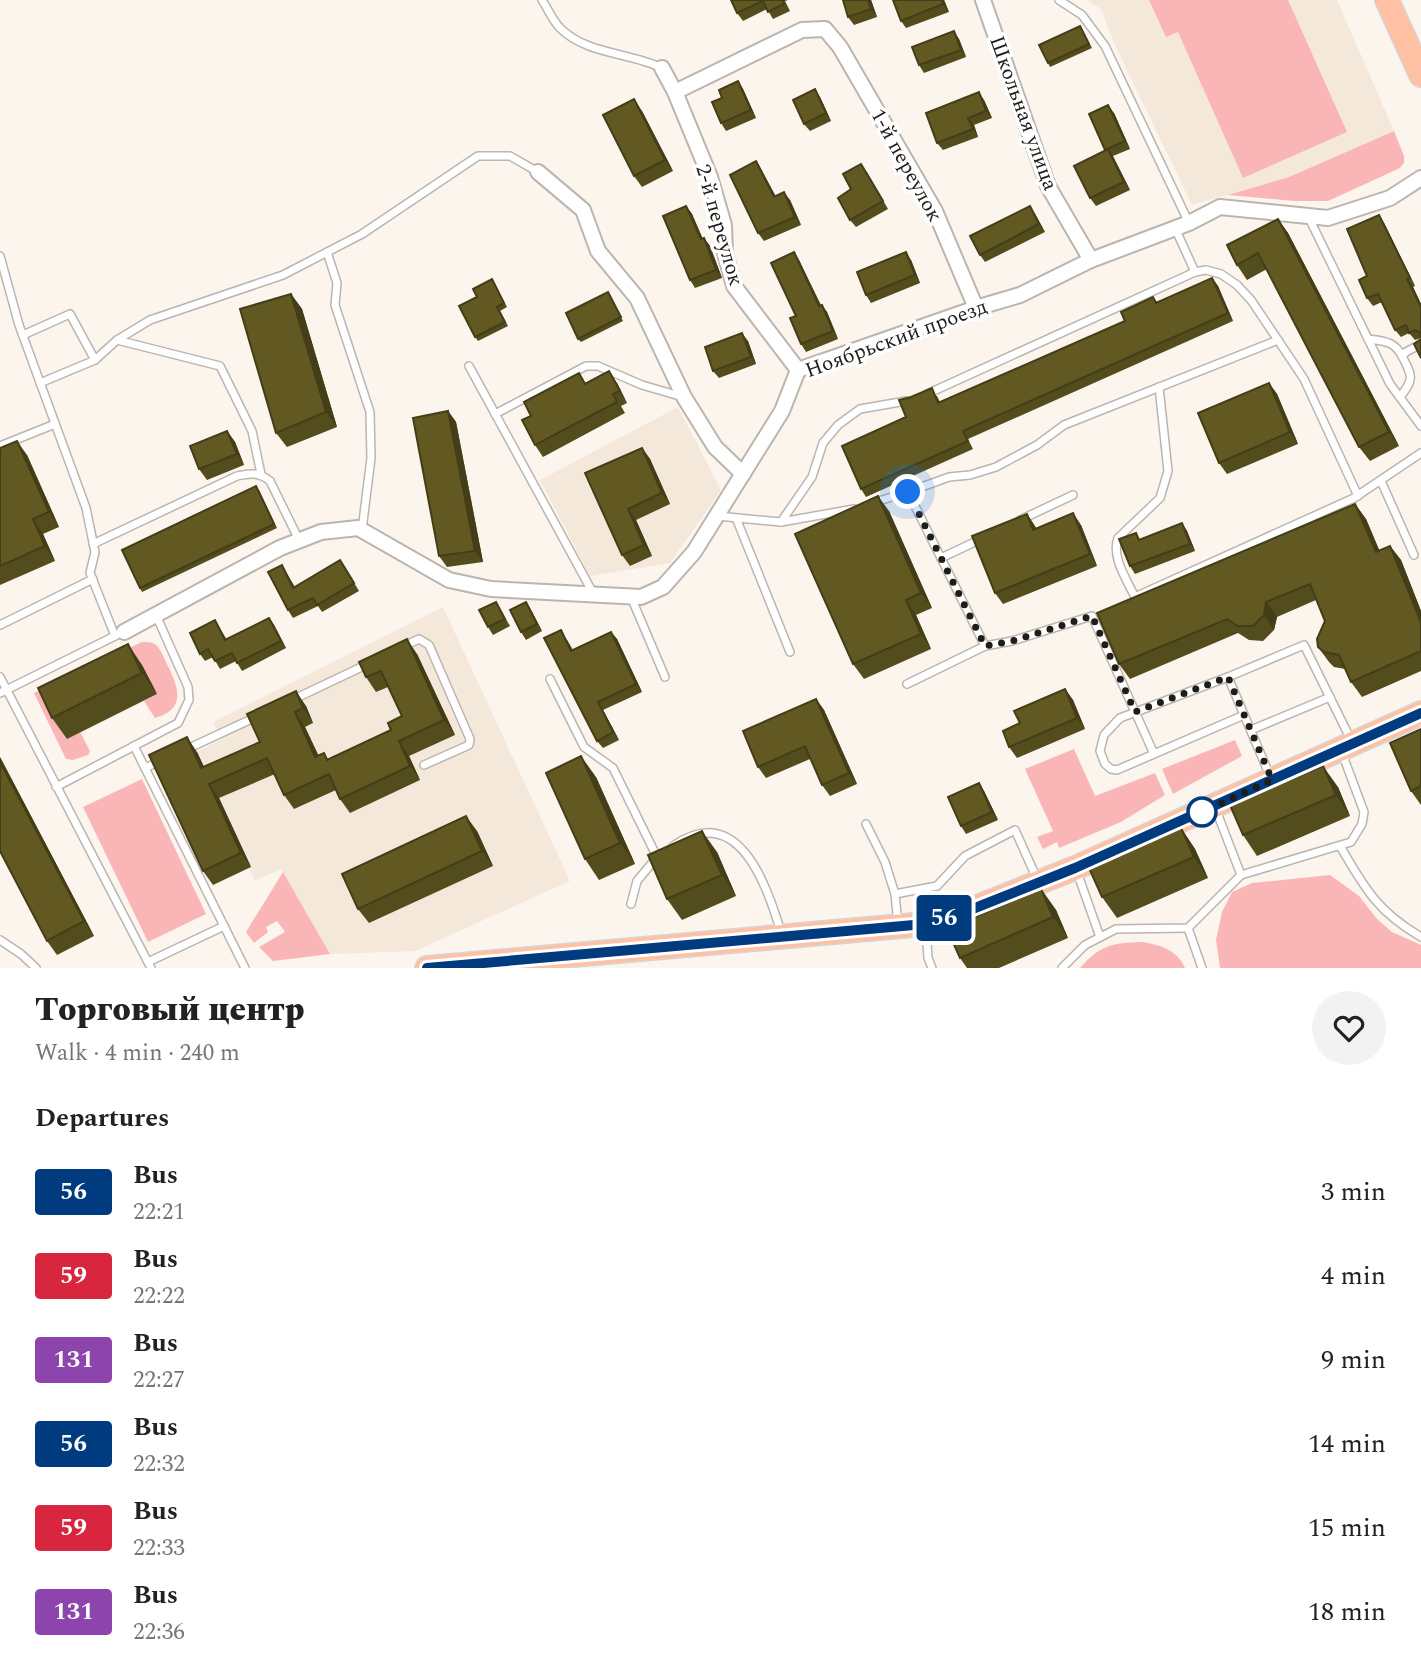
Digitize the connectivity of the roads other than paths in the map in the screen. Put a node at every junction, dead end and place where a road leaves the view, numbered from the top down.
1 (542, 0) edge
2 (1059, 0) edge
3 (1387, 0) edge
4 (988, 1) edge
5 (662, 68) joint
6 (1421, 75) edge
7 (675, 92) junction
8 (538, 172) joint
9 (1421, 178) edge
10 (1308, 216) junction
11 (1182, 225) junction
12 (327, 252) junction
13 (0, 256) edge
14 (1091, 260) junction
15 (1195, 272) junction
16 (976, 308) junction
17 (23, 335) junction
18 (1368, 339) junction
19 (117, 340) junction
20 (1278, 340) junction
21 (1421, 344) edge
22 (1402, 356) junction
23 (95, 360) junction
24 (469, 366) dead end
25 (799, 370) junction
26 (40, 383) junction
27 (1159, 387) junction
28 (684, 397) junction
29 (1400, 397) junction
30 (495, 414) junction
31 (55, 424) junction
32 (1421, 426) edge
33 (0, 446) edge
34 (1421, 453) edge
35 (261, 474) junction
36 (743, 474) junction
37 (1381, 481) junction
38 (908, 492) junction
39 (1073, 495) dead end
40 (1358, 496) junction
41 (717, 516) junction
42 (736, 518) junction
43 (781, 522) junction
44 (1013, 524) edge
45 (361, 530) junction
46 (989, 535) edge
47 (299, 540) junction
48 (93, 544) junction
49 (1414, 555) dead end
50 (941, 558) junction
51 (93, 579) junction
52 (593, 594) junction
53 (631, 597) junction
54 (1135, 597) junction
55 (1124, 602) edge
56 (1103, 611) edge
57 (156, 615) junction
58 (1092, 616) junction
59 (0, 625) edge
60 (120, 634) junction
61 (985, 646) junction
62 (394, 651) edge
63 (790, 652) dead end
64 (382, 657) edge
65 (0, 677) edge
66 (665, 677) dead end
67 (1228, 677) junction
68 (550, 679) dead end
69 (907, 684) dead end
70 (3, 692) edge
71 (1330, 697) junction
72 (282, 705) edge
73 (269, 710) edge
74 (1135, 712) junction
75 (1421, 713) edge
76 (1244, 715) junction
77 (1251, 730) junction
78 (134, 746) junction
79 (1347, 746) junction
80 (182, 751) edge
81 (1154, 754) junction
82 (170, 757) edge
83 (424, 765) dead end
84 (145, 768) junction
85 (1272, 780) junction
86 (56, 787) junction
87 (1214, 806) junction
88 (866, 824) dead end
89 (1340, 846) junction
90 (657, 856) junction
91 (1075, 868) junction
92 (1241, 875) junction
93 (1038, 883) junction
94 (895, 894) junction
95 (631, 904) dead end
96 (925, 924) junction
97 (224, 926) junction
98 (898, 926) junction
99 (1188, 929) junction
100 (782, 936) junction
101 (1100, 937) junction
102 (1421, 937) edge
103 (0, 940) edge
104 (614, 960) edge
105 (149, 965) edge
106 (36, 968) edge
107 (245, 968) edge
108 (427, 968) edge
109 (932, 968) edge
110 (1062, 968) edge
111 (1202, 968) edge

1 - 5 lane
2 - 11 lane
3 - 6 main road
4 - 14 street, Школьная улица
5 - 7 street, 2-й переулок
7 - 16 street, 1-й переулок
7 - 25 street, 2-й переулок
8 - 12 lane
8 - 28 street
9 - 10 street, Ноябрьский проезд
10 - 11 street, Ноябрьский проезд
10 - 18 lane
11 - 14 street, Ноябрьский проезд
11 - 15 lane
12 - 19 lane
12 - 45 lane
13 - 17 lane
14 - 16 street, Ноябрьский проезд
15 - 20 lane
15 - 43 lane
16 - 25 street, Ноябрьский проезд
17 - 23 lane
17 - 26 lane
18 - 22 lane
18 - 29 lane
19 - 23 lane
19 - 35 lane
20 - 27 lane
20 - 40 lane
21 - 22 lane
22 - 29 lane
23 - 26 lane
24 - 30 lane
25 - 36 street, Ноябрьский проезд
26 - 31 lane
27 - 38 lane
27 - 54 lane
28 - 30 lane
28 - 36 street
29 - 32 lane
30 - 52 lane
31 - 33 lane
31 - 48 lane
34 - 37 lane
35 - 47 lane
35 - 48 lane
36 - 41 street, Ноябрьский проезд
37 - 40 lane
37 - 49 lane
38 - 43 lane
38 - 50 lane
39 - 44 lane
40 - 54 lane
41 - 42 lane
41 - 53 street, Ноябрьский проезд
42 - 43 lane
42 - 63 lane
45 - 47 street
45 - 52 street, Ноябрьский проезд
46 - 50 lane
47 - 57 street
48 - 51 lane
50 - 61 lane
51 - 59 lane
51 - 60 lane
52 - 53 street, Ноябрьский проезд
53 - 66 lane
54 - 55 lane
56 - 58 lane
57 - 60 street
57 - 78 lane
58 - 61 lane
58 - 74 lane
60 - 70 lane
61 - 69 lane
62 - 83 lane
64 - 72 lane
65 - 70 lane
67 - 71 lane
67 - 74 lane
67 - 76 lane
68 - 90 lane
70 - 86 lane
71 - 77 lane
71 - 79 lane
73 - 80 lane
74 - 81 lane
74 - 81 lane
75 - 79 main road
76 - 77 lane
76 - 81 lane
77 - 85 lane
78 - 84 lane
78 - 86 lane
79 - 85 main road
79 - 89 lane
82 - 84 lane
84 - 97 lane
85 - 87 main road
86 - 105 lane
87 - 91 main road
87 - 92 lane
88 - 94 lane
89 - 92 lane
89 - 102 lane
90 - 95 lane
90 - 100 lane
91 - 93 main road
91 - 101 lane
92 - 99 lane
93 - 94 lane
93 - 96 main road
94 - 98 lane
96 - 98 main road
96 - 109 lane
97 - 105 lane
97 - 107 lane
98 - 100 main road
99 - 101 lane
99 - 111 lane
100 - 104 main road
101 - 110 lane
103 - 106 lane
104 - 108 main road

